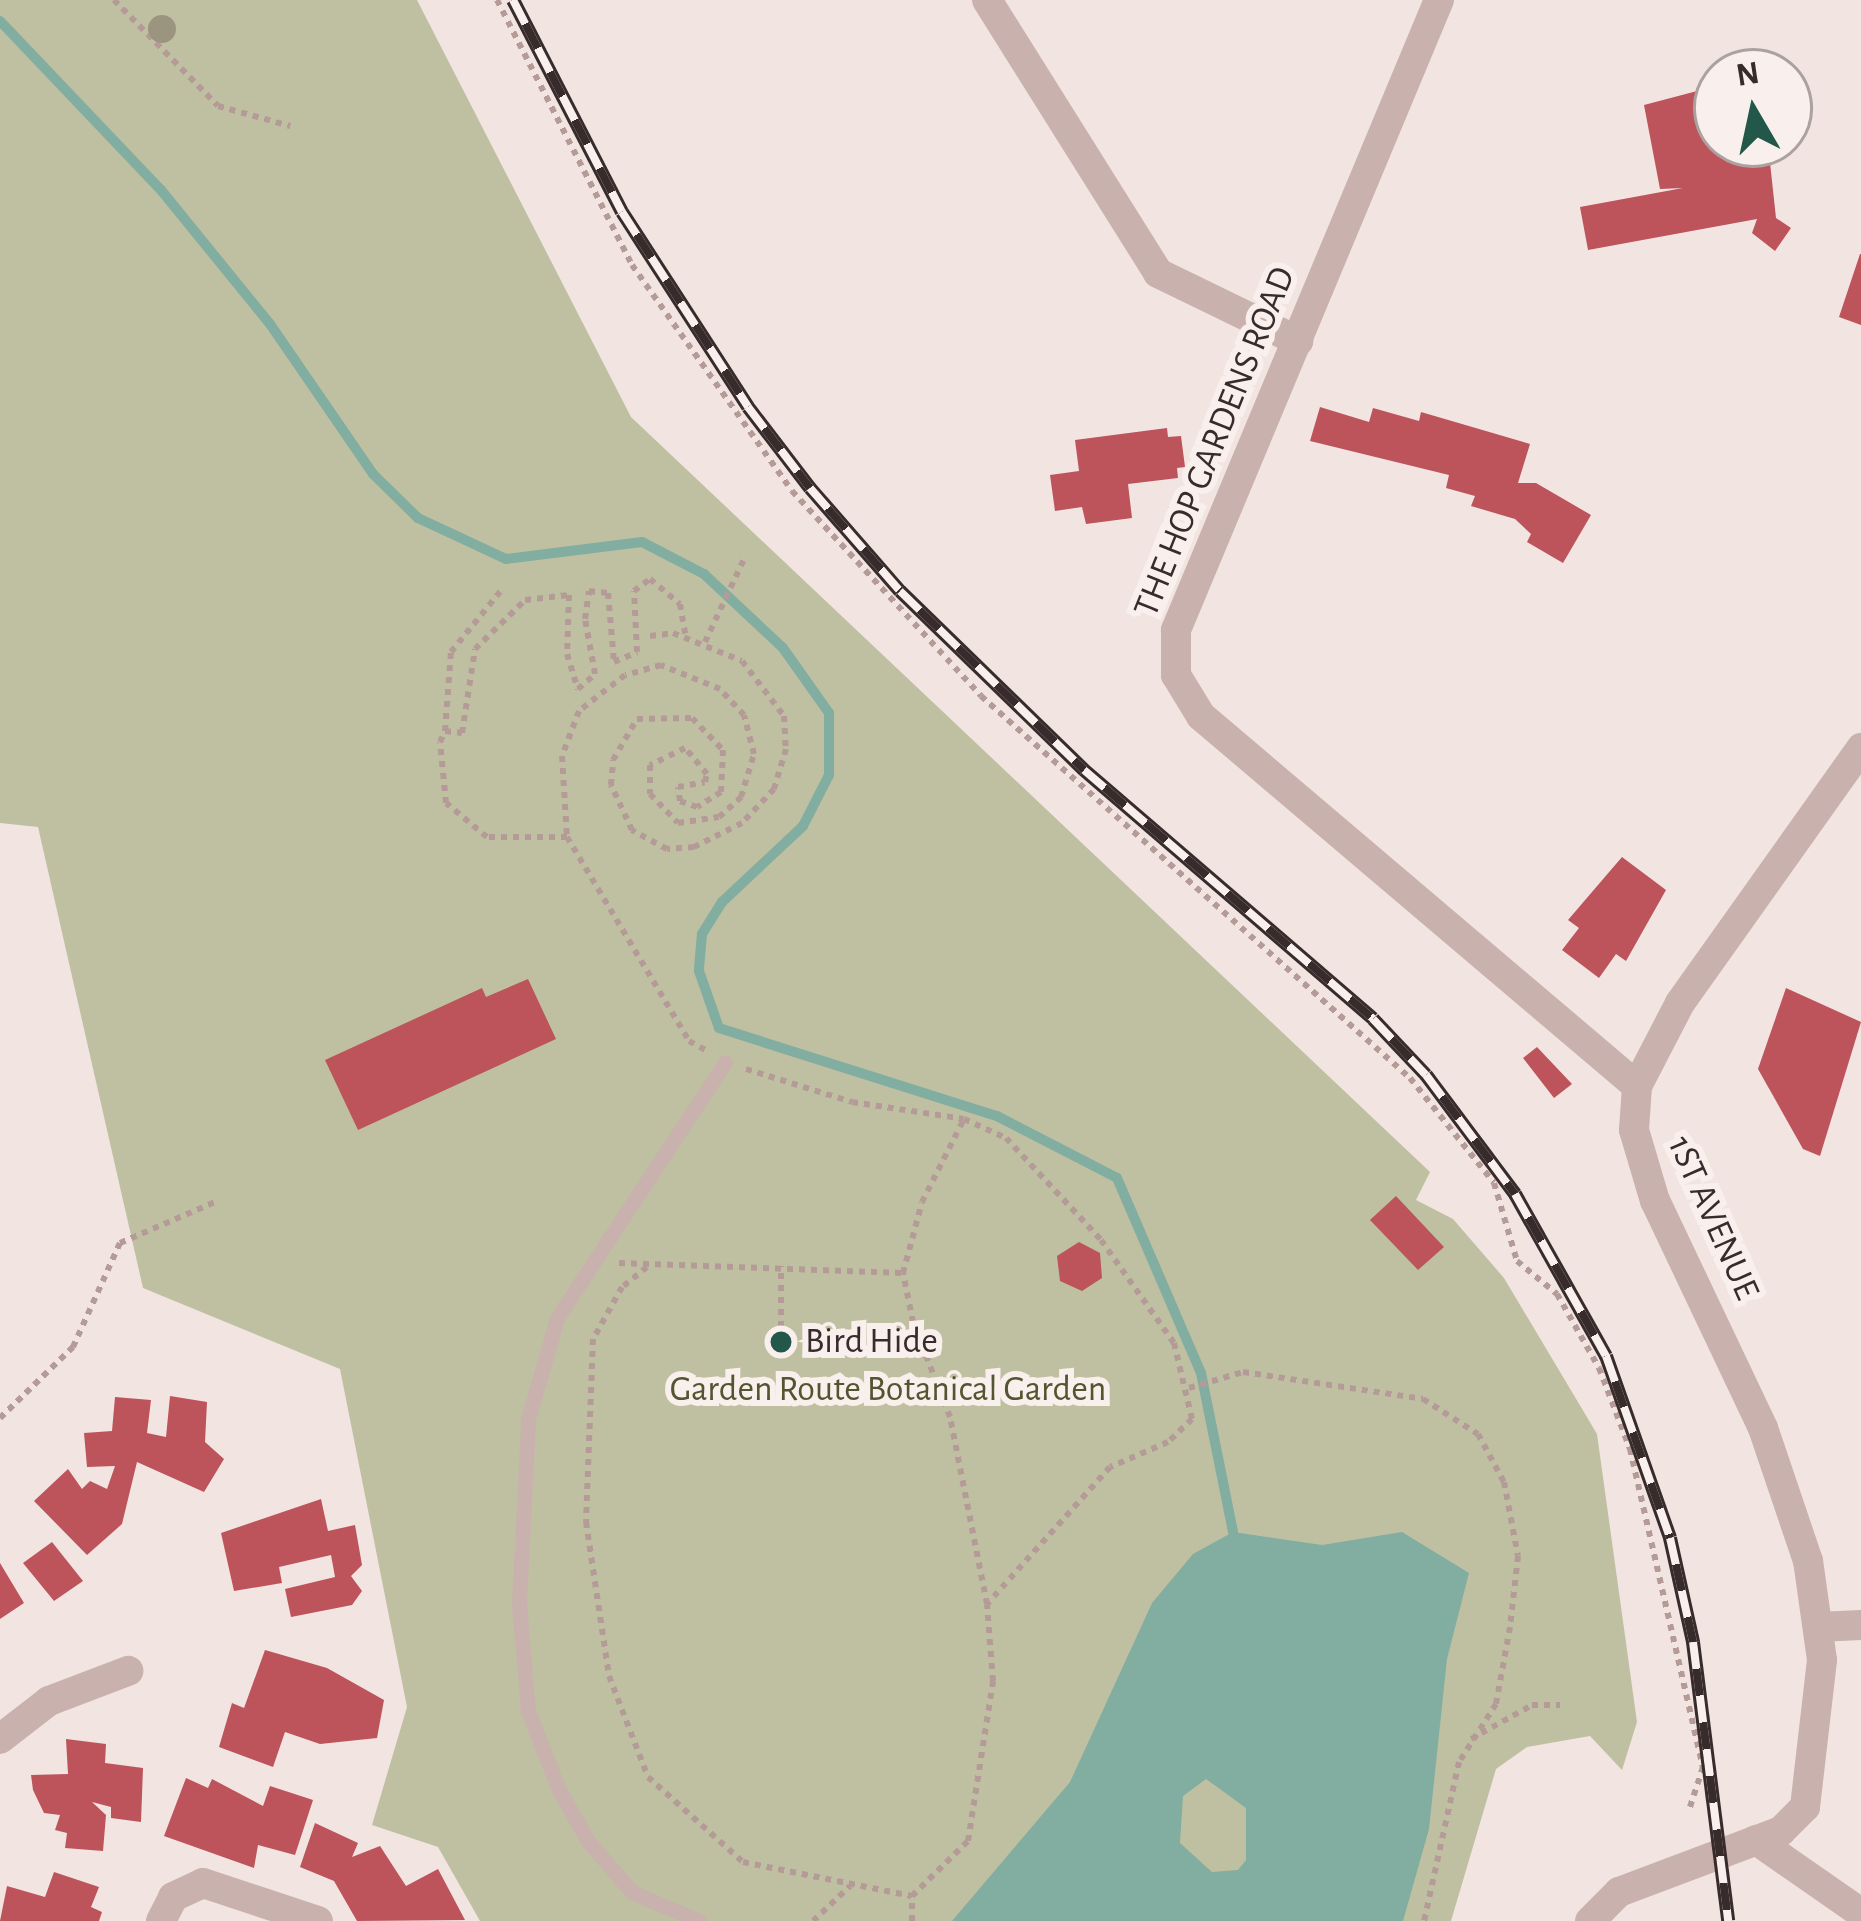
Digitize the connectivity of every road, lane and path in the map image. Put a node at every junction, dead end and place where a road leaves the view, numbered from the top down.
1 (114, 0) edge
2 (497, 0) edge
3 (987, 0) edge
4 (1439, 0) edge
5 (290, 126) dead end
6 (1298, 341) junction
7 (745, 557) dead end
8 (503, 588) dead end
9 (650, 636) dead end
10 (686, 638) junction
11 (705, 642) junction
12 (445, 731) junction
13 (1861, 748) edge
14 (567, 837) junction
15 (725, 1062) junction
16 (1637, 1086) junction
17 (964, 1119) junction
18 (217, 1201) dead end
19 (590, 1259) junction
20 (781, 1266) junction
21 (647, 1268) junction
22 (903, 1273) junction
23 (781, 1327) dead end
24 (1189, 1388) junction
25 (0, 1418) edge
26 (987, 1604) junction
27 (1861, 1625) edge
28 (1818, 1627) junction
29 (128, 1671) dead end
30 (1560, 1705) dead end
31 (0, 1739) edge
32 (1468, 1741) junction
33 (1689, 1810) dead end
34 (1756, 1840) junction
35 (850, 1886) junction
36 (913, 1896) junction
37 (1861, 1913) edge
38 (161, 1921) edge
39 (318, 1921) edge
40 (699, 1921) edge
41 (813, 1921) edge
42 (912, 1921) edge
43 (1424, 1921) edge
44 (1590, 1921) edge

1 - 5 path
2 - 33 path
3 - 6 street
4 - 6 street, THE HOP GARDENS ROAD
6 - 16 street, THE HOP GARDENS ROAD
7 - 11 path
8 - 12 path
9 - 10 path
10 - 11 path
10 - 12 path
11 - 14 path
12 - 14 path
13 - 16 street, 1ST AVENUE
14 - 15 path
15 - 17 path
15 - 19 lane
16 - 28 street, 1ST AVENUE
17 - 22 path
17 - 24 path
18 - 25 path
19 - 21 path
19 - 40 lane
20 - 21 path
20 - 22 path
20 - 23 path
21 - 35 path
22 - 26 path
24 - 26 path
24 - 32 path
26 - 36 path
27 - 28 street
28 - 34 street, 1ST AVENUE
29 - 31 street
30 - 32 path
32 - 43 path
34 - 37 street
34 - 44 street
35 - 36 path
35 - 41 path
36 - 42 path
38 - 39 street

